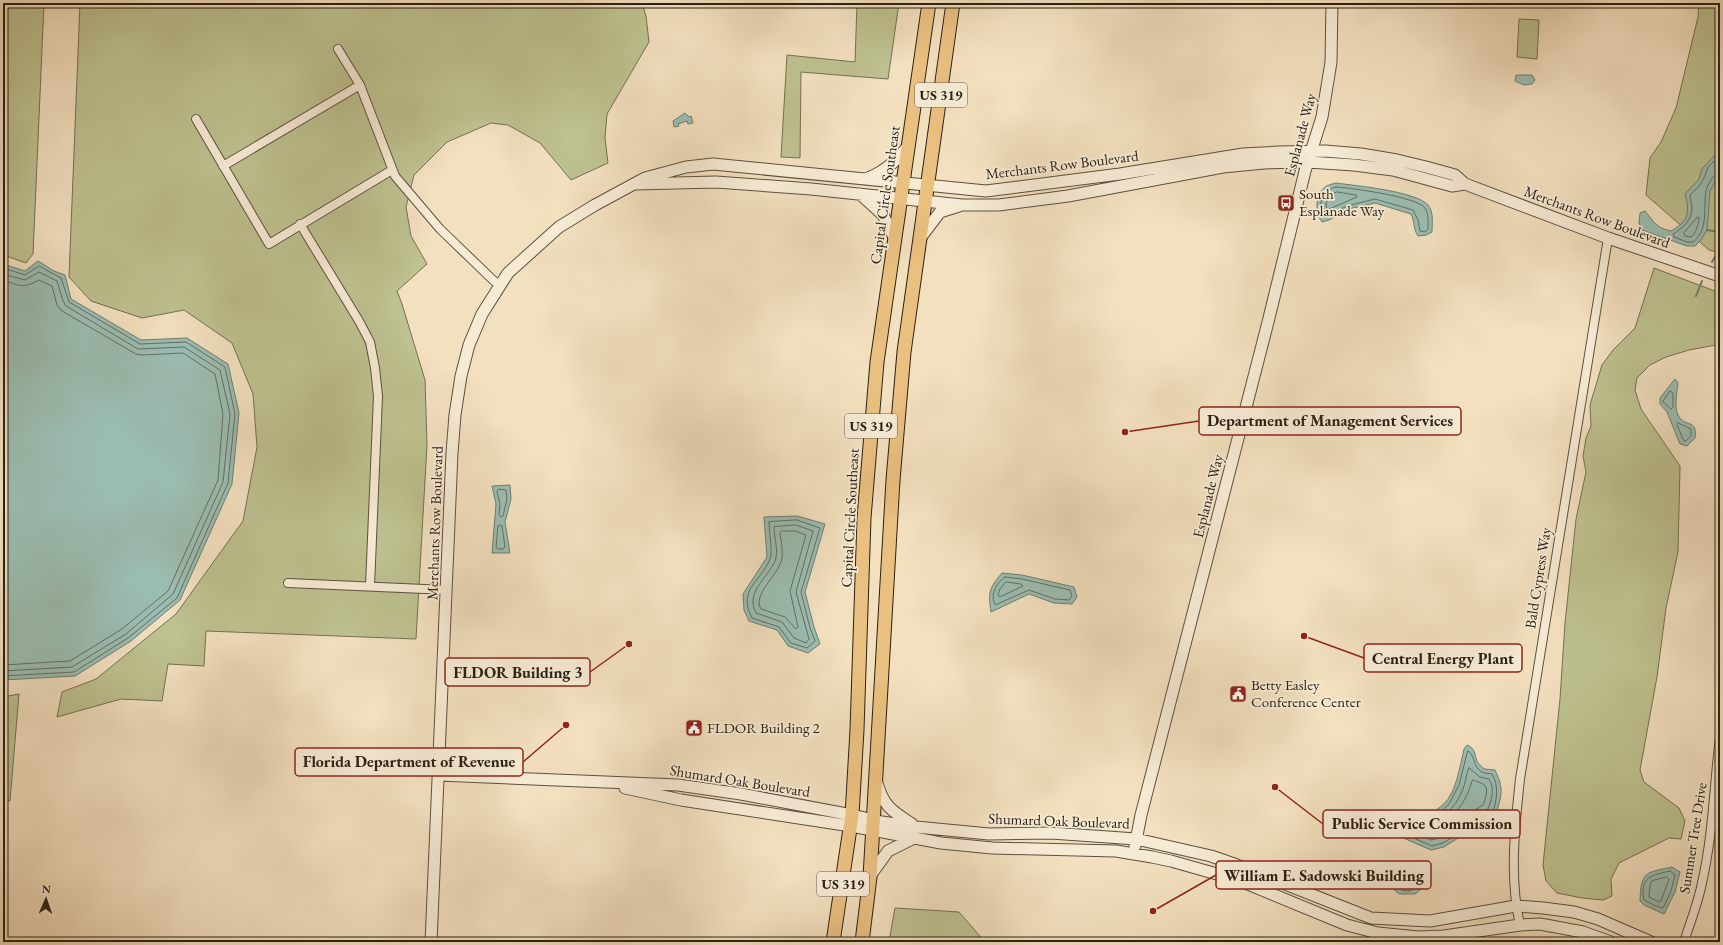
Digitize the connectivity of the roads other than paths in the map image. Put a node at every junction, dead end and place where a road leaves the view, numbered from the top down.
1 (929, 3) edge
2 (953, 3) edge
3 (1332, 3) edge
4 (338, 49) dead end
5 (360, 85) junction
6 (196, 119) dead end
7 (909, 145) junction
8 (1310, 156) junction
9 (223, 166) junction
10 (392, 170) junction
11 (866, 178) junction
12 (1082, 179) junction
13 (903, 183) junction
14 (636, 184) junction
15 (928, 186) junction
16 (1084, 192) junction
17 (860, 194) junction
18 (901, 198) junction
19 (926, 201) junction
20 (962, 205) junction
21 (300, 224) junction
22 (921, 237) junction
23 (1608, 238) junction
24 (895, 239) junction
25 (1720, 276) edge
26 (501, 285) junction
27 (288, 583) dead end
28 (370, 586) junction
29 (447, 590) junction
30 (1720, 736) edge
31 (438, 775) junction
32 (876, 778) junction
33 (1717, 798) edge
34 (851, 820) junction
35 (872, 825) junction
36 (916, 827) junction
37 (1051, 833) junction
38 (912, 839) junction
39 (1136, 839) junction
40 (1051, 849) junction
41 (1134, 854) junction
42 (870, 877) junction
43 (1516, 906) junction
44 (1520, 925) junction
45 (431, 942) edge
46 (833, 942) edge
47 (862, 942) edge
48 (1611, 942) edge
49 (1651, 942) edge
50 (1684, 942) edge

1 - 7 main road, Capital Circle Southeast / US 319
2 - 15 main road, US 319
3 - 8 street, Esplanade Way
4 - 5 street
5 - 9 street
5 - 10 street
6 - 9 street
7 - 11 street
7 - 13 main road, Capital Circle Southeast / US 319
8 - 12 street, Merchants Row Boulevard
8 - 16 street, Merchants Row Boulevard
8 - 23 street, Merchants Row Boulevard
8 - 39 street, Esplanade Way
9 - 21 street
10 - 21 street
10 - 26 street
11 - 13 street, Merchants Row Boulevard
11 - 14 street, Merchants Row Boulevard
12 - 15 street, Merchants Row Boulevard
12 - 16 street
13 - 15 street, Merchants Row Boulevard
13 - 18 main road, Capital Circle Southeast / US 319
14 - 17 street, Merchants Row Boulevard
14 - 26 street, Merchants Row Boulevard
15 - 19 main road, US 319
16 - 20 street, Merchants Row Boulevard
17 - 18 street, Merchants Row Boulevard
17 - 24 street
18 - 19 street, Merchants Row Boulevard
18 - 24 main road, Capital Circle Southeast / US 319
19 - 20 street, Merchants Row Boulevard
19 - 22 main road, US 319
20 - 22 street
21 - 28 street
22 - 32 main road, US 319
23 - 25 street, Merchants Row Boulevard
23 - 43 street, Bald Cypress Way
24 - 34 main road, Capital Circle Southeast / US 319
26 - 29 street, Merchants Row Boulevard
27 - 28 street
28 - 29 street
29 - 31 street, Merchants Row Boulevard
30 - 33 street, Summer Tree Drive
31 - 34 street, Shumard Oak Boulevard
31 - 45 street, Merchants Row Boulevard
32 - 35 main road, US 319
32 - 36 street
33 - 50 street, Summer Tree Drive
34 - 35 street, Shumard Oak Boulevard
34 - 46 main road, Capital Circle Southeast / US 319
35 - 36 street, Shumard Oak Boulevard
35 - 38 street, Shumard Oak Boulevard
35 - 42 main road, US 319
36 - 37 street, Shumard Oak Boulevard
37 - 39 street, Shumard Oak Boulevard
37 - 40 street
38 - 40 street, Shumard Oak Boulevard
38 - 42 street
39 - 41 street, Esplanade Way
39 - 43 street, Shumard Oak Boulevard
40 - 41 street, Shumard Oak Boulevard
41 - 44 street, Shumard Oak Boulevard
42 - 47 main road, US 319
43 - 44 street, Bald Cypress Way
43 - 49 street, Shumard Oak Boulevard
44 - 48 street, Shumard Oak Boulevard

